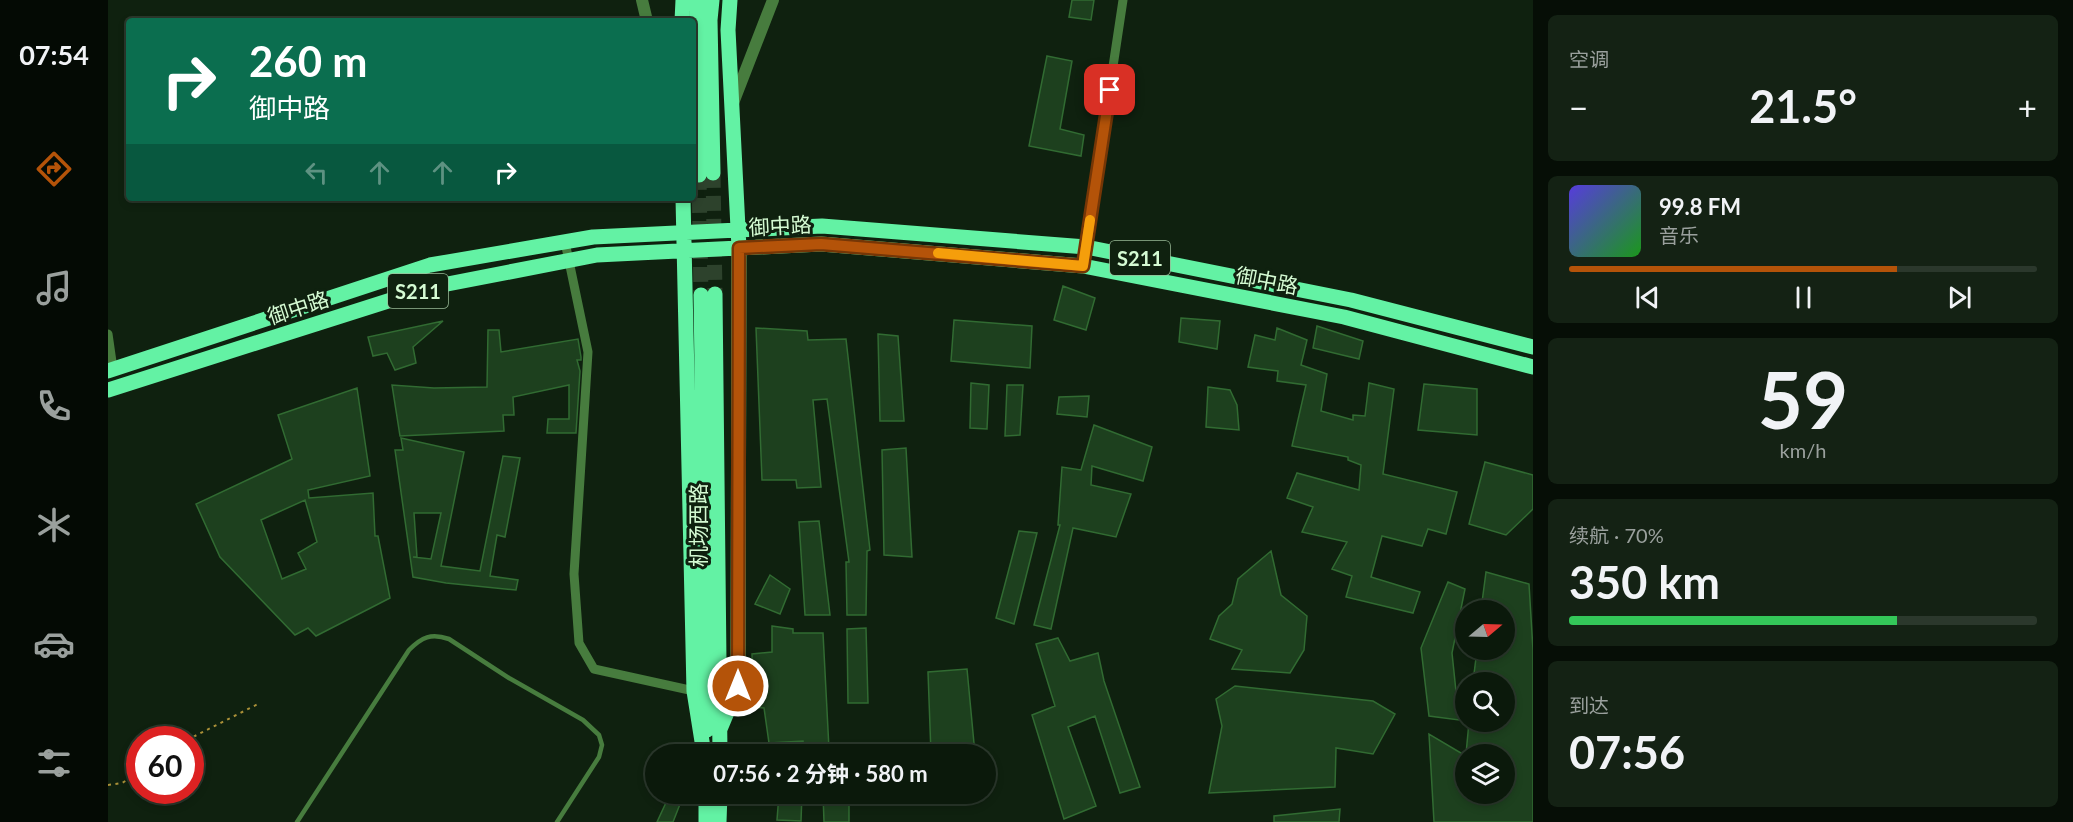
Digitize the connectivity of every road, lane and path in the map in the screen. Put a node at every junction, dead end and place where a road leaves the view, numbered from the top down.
1 (642, 0) edge
2 (683, 0) edge
3 (698, 0) edge
4 (712, 0) edge
5 (730, 0) edge
6 (773, 0) edge
7 (1123, 0) edge
8 (646, 18) edge
9 (682, 18) edge
10 (732, 107) junction
11 (682, 201) edge
12 (738, 230) junction
13 (683, 232) junction
14 (565, 242) junction
15 (739, 248) junction
16 (1086, 248) junction
17 (683, 250) junction
18 (569, 259) junction
19 (1083, 266) junction
20 (108, 334) edge
21 (1533, 347) edge
22 (1533, 367) edge
23 (111, 370) edge
24 (108, 390) edge
25 (694, 691) junction
26 (258, 704) dead end
27 (720, 729) junction
28 (204, 731) edge
29 (703, 744) edge
30 (705, 744) edge
31 (720, 744) edge
32 (126, 780) edge
33 (108, 785) edge
34 (706, 804) edge
35 (720, 804) edge
36 (297, 822) edge
37 (557, 822) edge
38 (706, 822) edge
39 (720, 822) edge

1 - 8 street
2 - 9 main road
3 - 4 main road
5 - 10 main road
6 - 10 street
7 - 16 street
10 - 12 main road
11 - 13 main road
12 - 13 main road, 御中路 / S211
12 - 15 main road
12 - 16 main road, 御中路 / S211
13 - 14 main road, 御中路 / S211
13 - 17 main road
14 - 18 street
14 - 23 main road, 御中路 / S211
15 - 17 main road, 御中路 / S211
15 - 19 main road, 御中路 / S211
15 - 27 main road
16 - 19 street
16 - 21 main road, 御中路 / S211
17 - 18 main road, 御中路 / S211
17 - 25 main road
18 - 24 main road, 御中路 / S211
18 - 25 street
19 - 22 main road, 御中路 / S211
20 - 23 street
25 - 29 main road
26 - 28 path
27 - 30 main road, 机场西路
27 - 31 main road, 机场西路
32 - 33 path
34 - 38 main road
35 - 39 main road
36 - 37 lane

